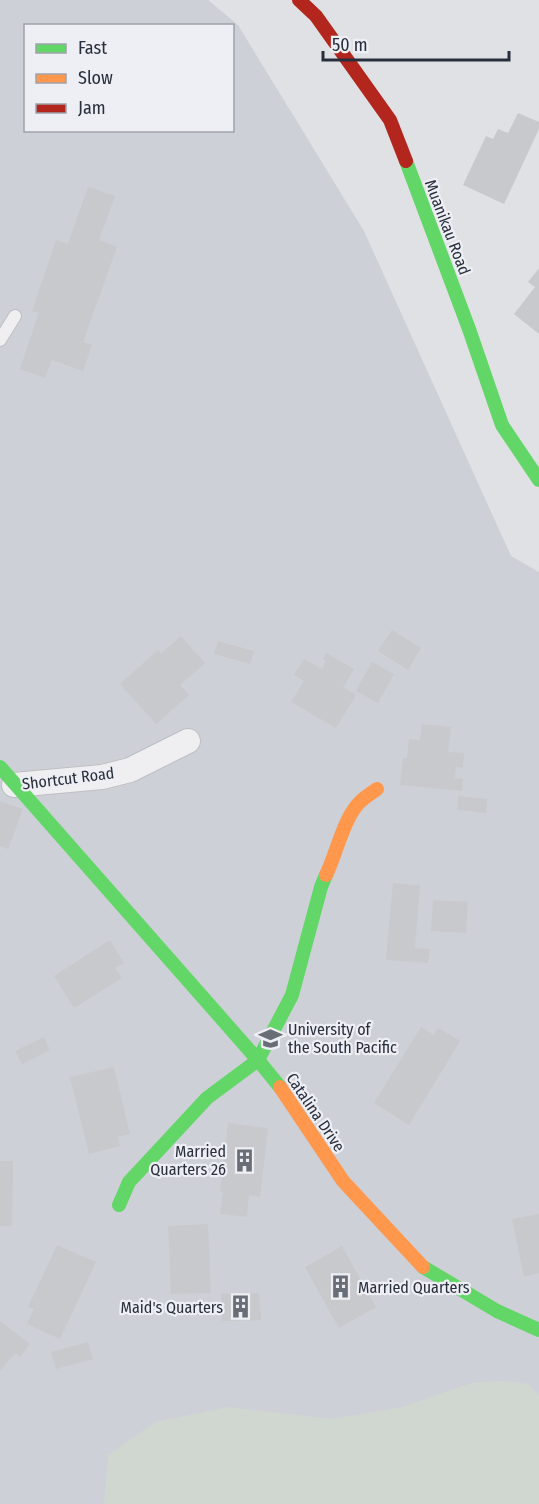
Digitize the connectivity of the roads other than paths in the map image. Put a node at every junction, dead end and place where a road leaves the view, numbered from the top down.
1 (299, 0) edge
2 (15, 316) dead end
3 (0, 339) edge
4 (539, 480) edge
5 (188, 741) dead end
6 (7, 776) edge
7 (377, 789) dead end
8 (258, 1059) junction
9 (118, 1205) dead end
10 (539, 1330) edge

1 - 4 street, Muanikau Road
2 - 3 lane
5 - 6 street, Shortcut Road
6 - 8 street, Catalina Drive
7 - 8 street
8 - 9 street
8 - 10 street, Catalina Drive

